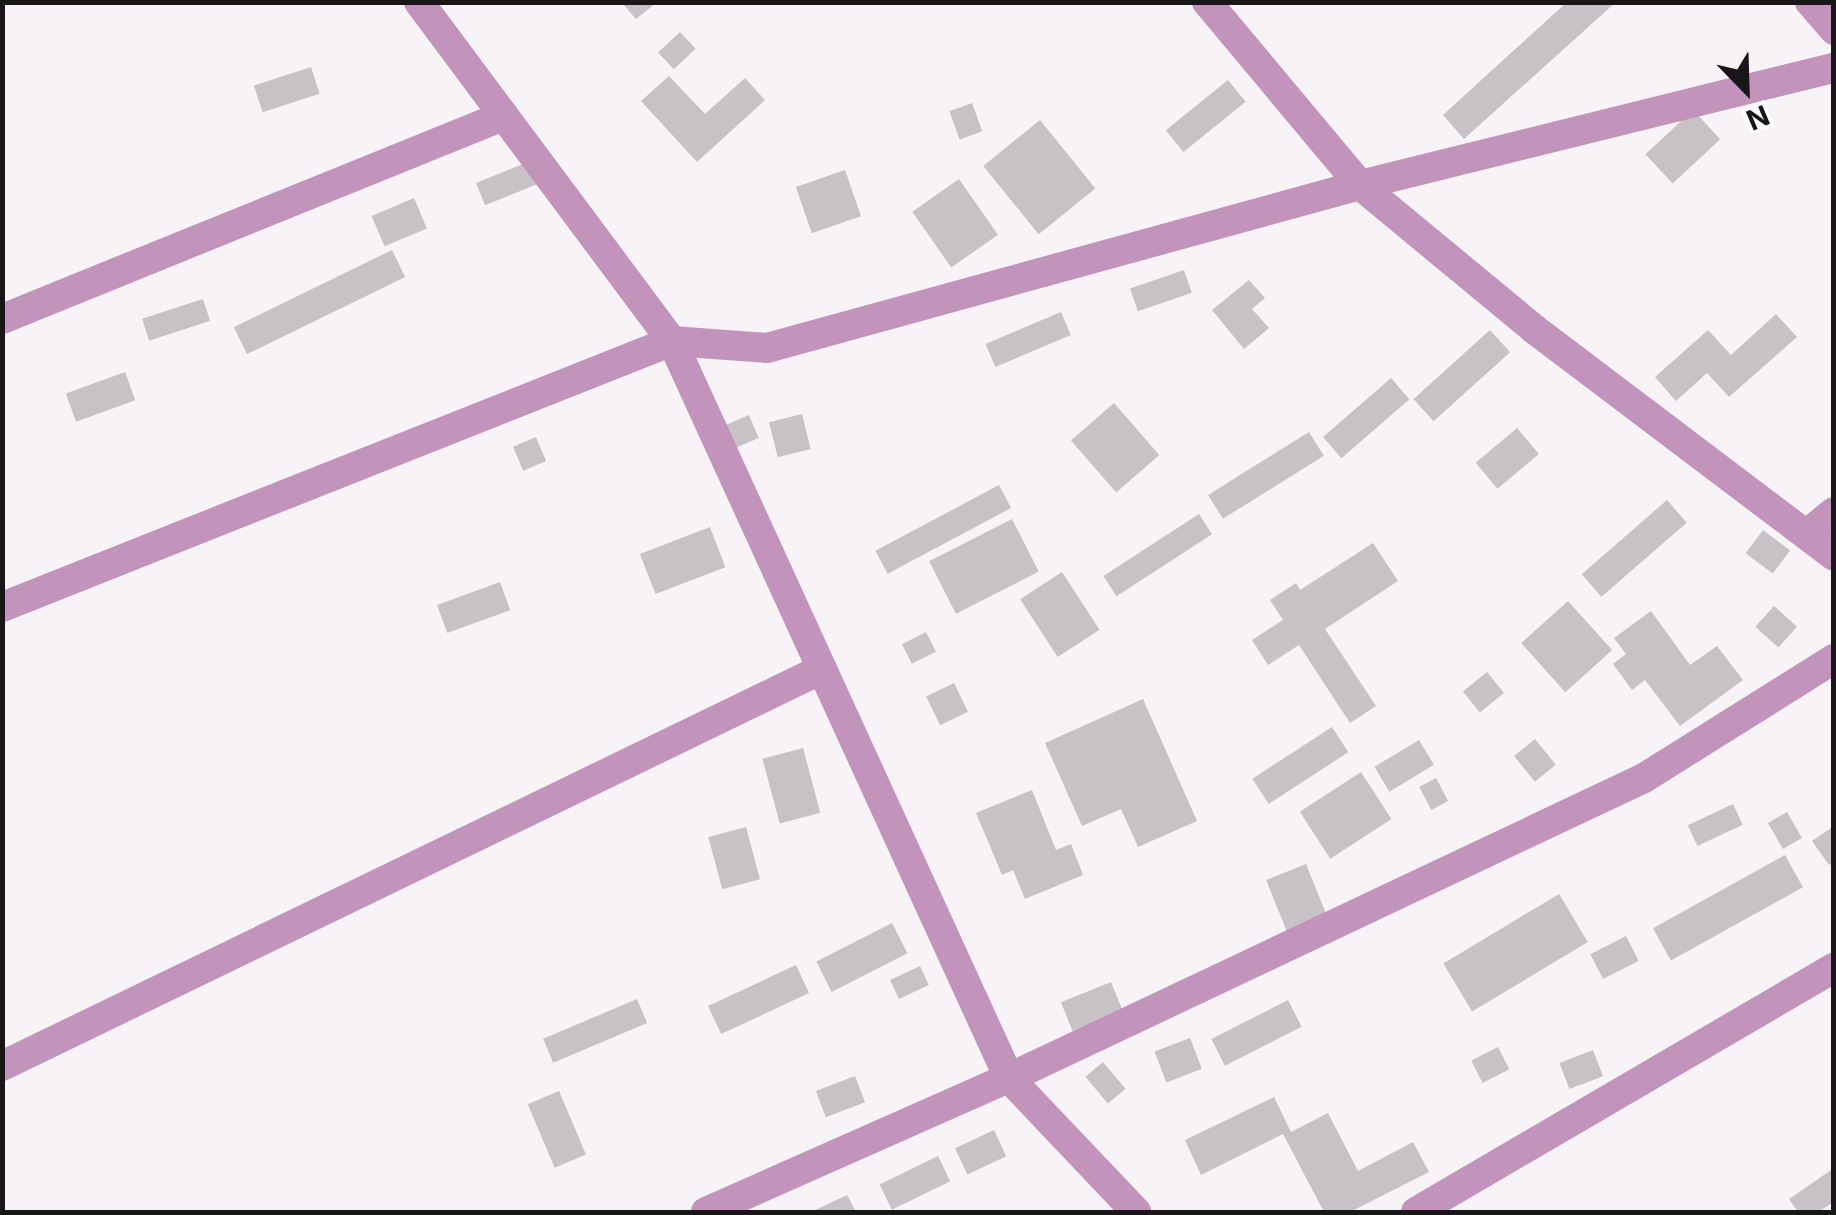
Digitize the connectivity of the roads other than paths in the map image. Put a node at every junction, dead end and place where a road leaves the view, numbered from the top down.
1 (419, 2) edge
2 (1206, 2) edge
3 (1810, 2) edge
4 (1834, 30) edge
5 (1834, 68) edge
6 (503, 116) junction
7 (1360, 185) junction
8 (2, 319) edge
9 (672, 341) junction
10 (1834, 512) edge
11 (1808, 534) junction
12 (1834, 556) edge
13 (2, 608) edge
14 (1834, 660) edge
15 (822, 669) junction
16 (1834, 968) edge
17 (2, 1066) edge
18 (1008, 1078) junction
19 (706, 1212) edge
20 (1136, 1212) edge
21 (1416, 1212) edge

1 - 6 street
2 - 7 street
3 - 4 street
5 - 7 street
6 - 8 street
6 - 9 street
7 - 9 street
7 - 11 street
9 - 13 street
9 - 15 street
10 - 11 street
11 - 12 street
14 - 18 street
15 - 17 street
15 - 18 street
16 - 21 street
18 - 19 street
18 - 20 street

